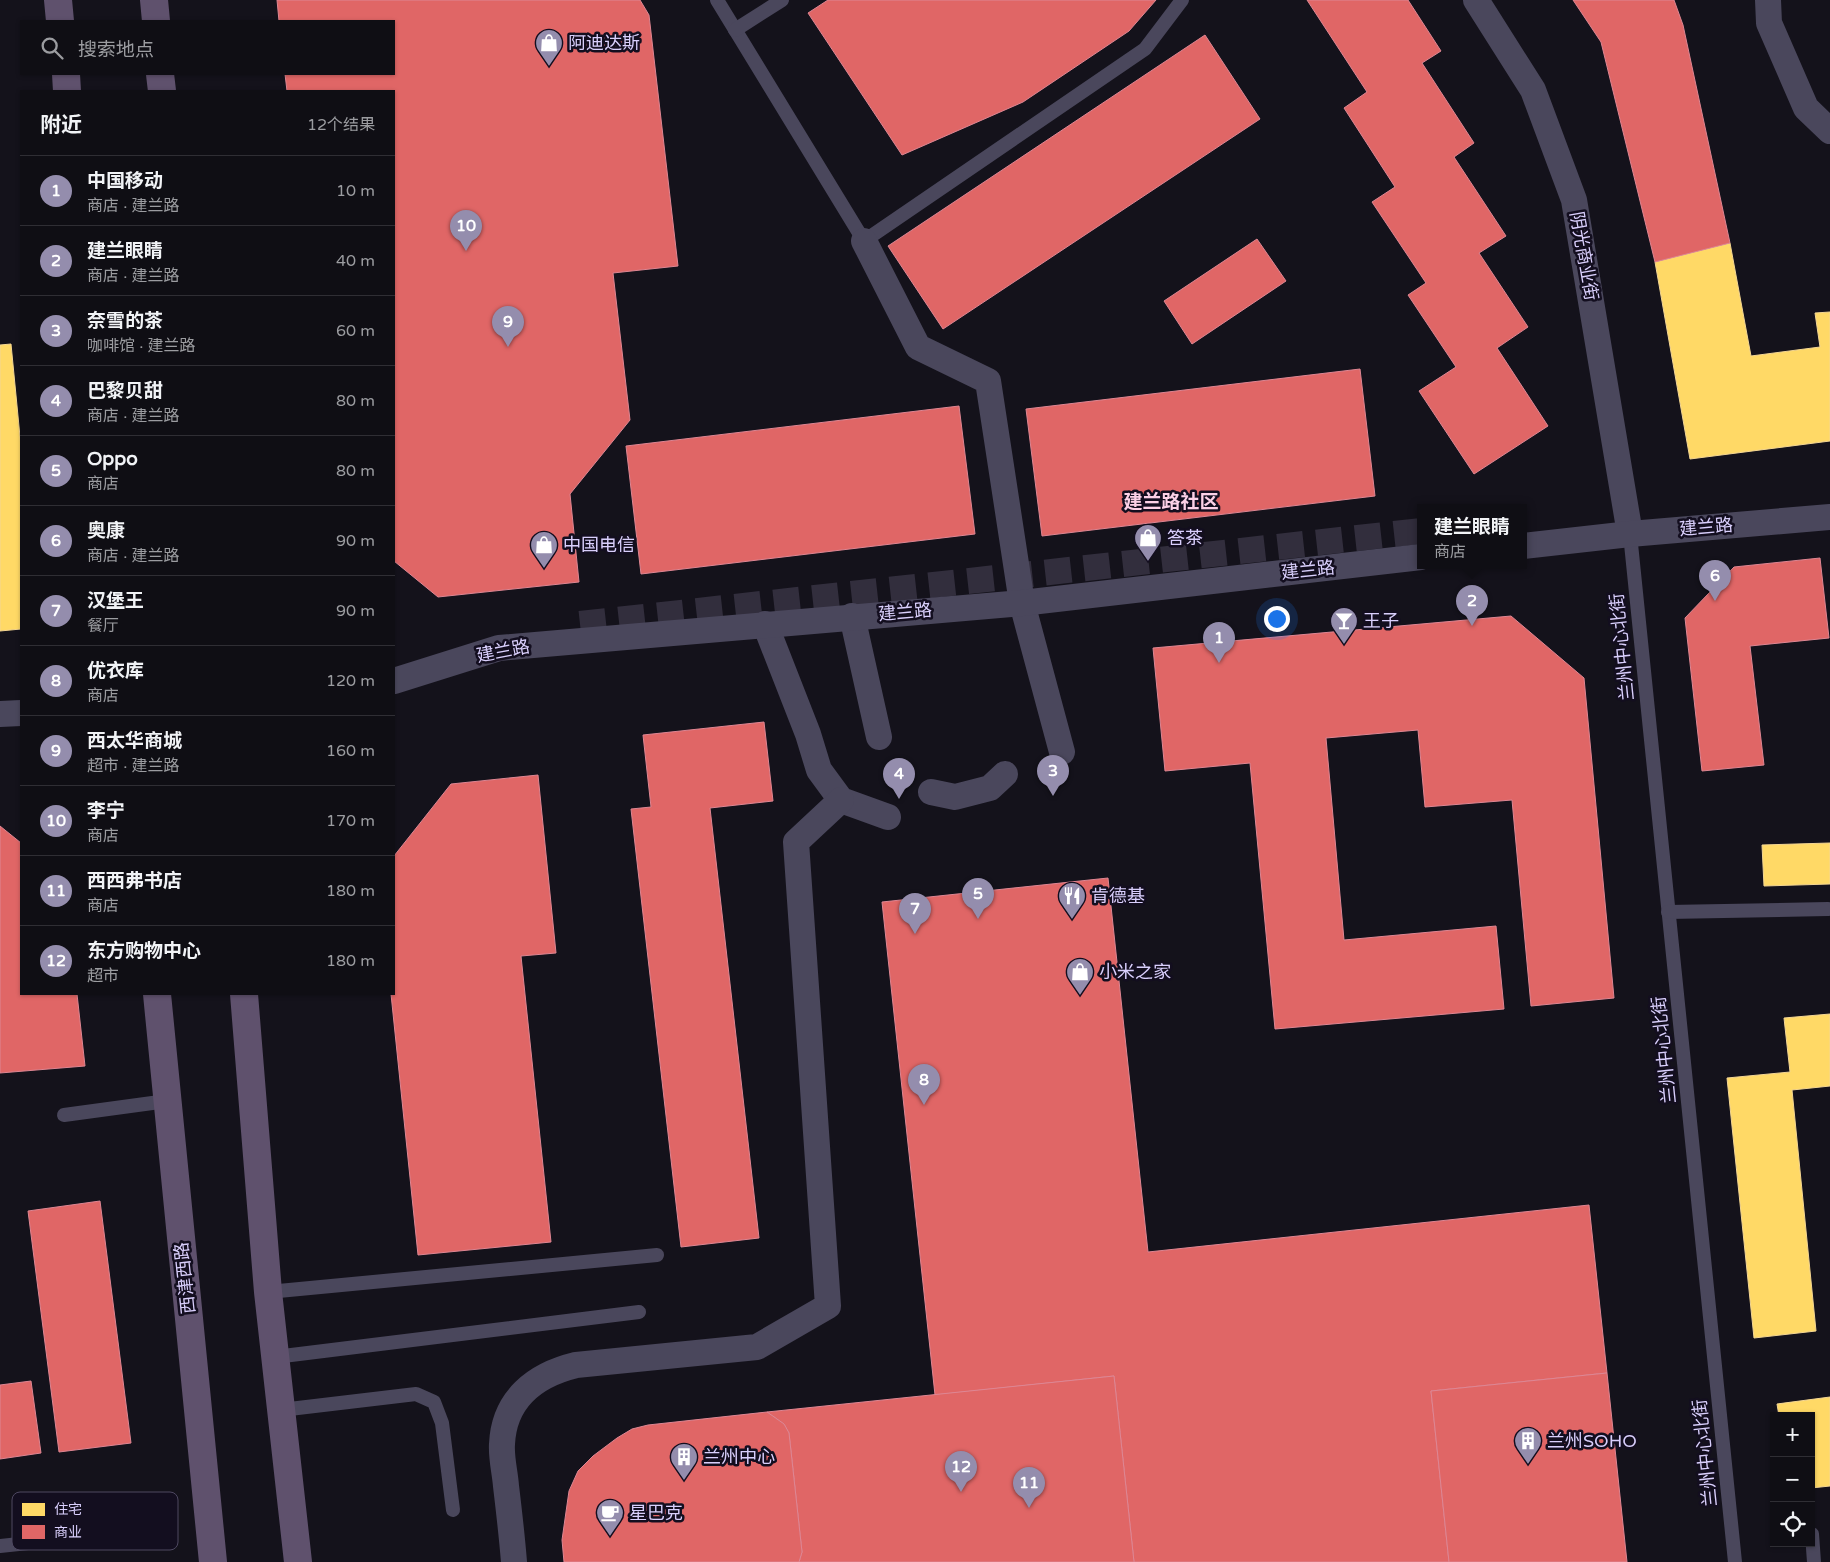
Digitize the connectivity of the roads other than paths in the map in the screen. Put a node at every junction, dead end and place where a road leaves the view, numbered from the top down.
1 (58, 0) edge
2 (154, 0) edge
3 (716, 0) edge
4 (782, 0) edge
5 (1182, 0) edge
6 (1476, 0) edge
7 (1768, 0) edge
8 (60, 20) edge
9 (156, 20) edge
10 (735, 30) junction
11 (66, 75) edge
12 (160, 75) edge
13 (67, 90) edge
14 (162, 90) edge
15 (1830, 131) edge
16 (864, 241) junction
17 (1830, 517) edge
18 (1630, 534) junction
19 (1527, 546) edge
20 (1417, 557) edge
21 (1022, 603) junction
22 (852, 616) junction
23 (765, 624) junction
24 (395, 681) edge
25 (20, 713) edge
26 (0, 714) edge
27 (879, 737) dead end
28 (1062, 752) dead end
29 (1005, 774) dead end
30 (931, 792) dead end
31 (841, 800) junction
32 (888, 817) dead end
33 (1828, 908) dead end
34 (1668, 912) junction
35 (157, 995) edge
36 (244, 995) edge
37 (167, 1101) junction
38 (64, 1115) dead end
39 (657, 1255) dead end
40 (268, 1292) junction
41 (639, 1312) dead end
42 (275, 1357) junction
43 (281, 1410) junction
44 (453, 1510) dead end
45 (1813, 1547) edge
46 (212, 1562) edge
47 (298, 1562) edge
48 (514, 1562) edge
49 (1735, 1562) edge
50 (1814, 1562) edge

1 - 8 main road
2 - 9 main road
3 - 10 lane
4 - 10 lane
5 - 16 lane
6 - 18 street, 阴光商业街
7 - 15 street
10 - 16 lane
11 - 13 main road
12 - 14 main road
16 - 21 street
17 - 18 street, 建兰路
18 - 19 street, 建兰路
18 - 34 lane, 兰州中心北街
20 - 21 street, 建兰路
21 - 22 street, 建兰路
21 - 28 street
22 - 23 street, 建兰路
22 - 27 street
23 - 24 street, 建兰路
23 - 31 street
25 - 26 street
29 - 30 street
31 - 32 street
31 - 48 street
33 - 34 lane
34 - 49 lane, 兰州中心北街
35 - 37 main road, 西津西路
36 - 40 main road
37 - 38 lane
37 - 46 main road, 西津西路
39 - 40 lane
40 - 42 main road
41 - 42 lane
42 - 43 main road
43 - 44 lane
43 - 47 main road
45 - 50 lane

